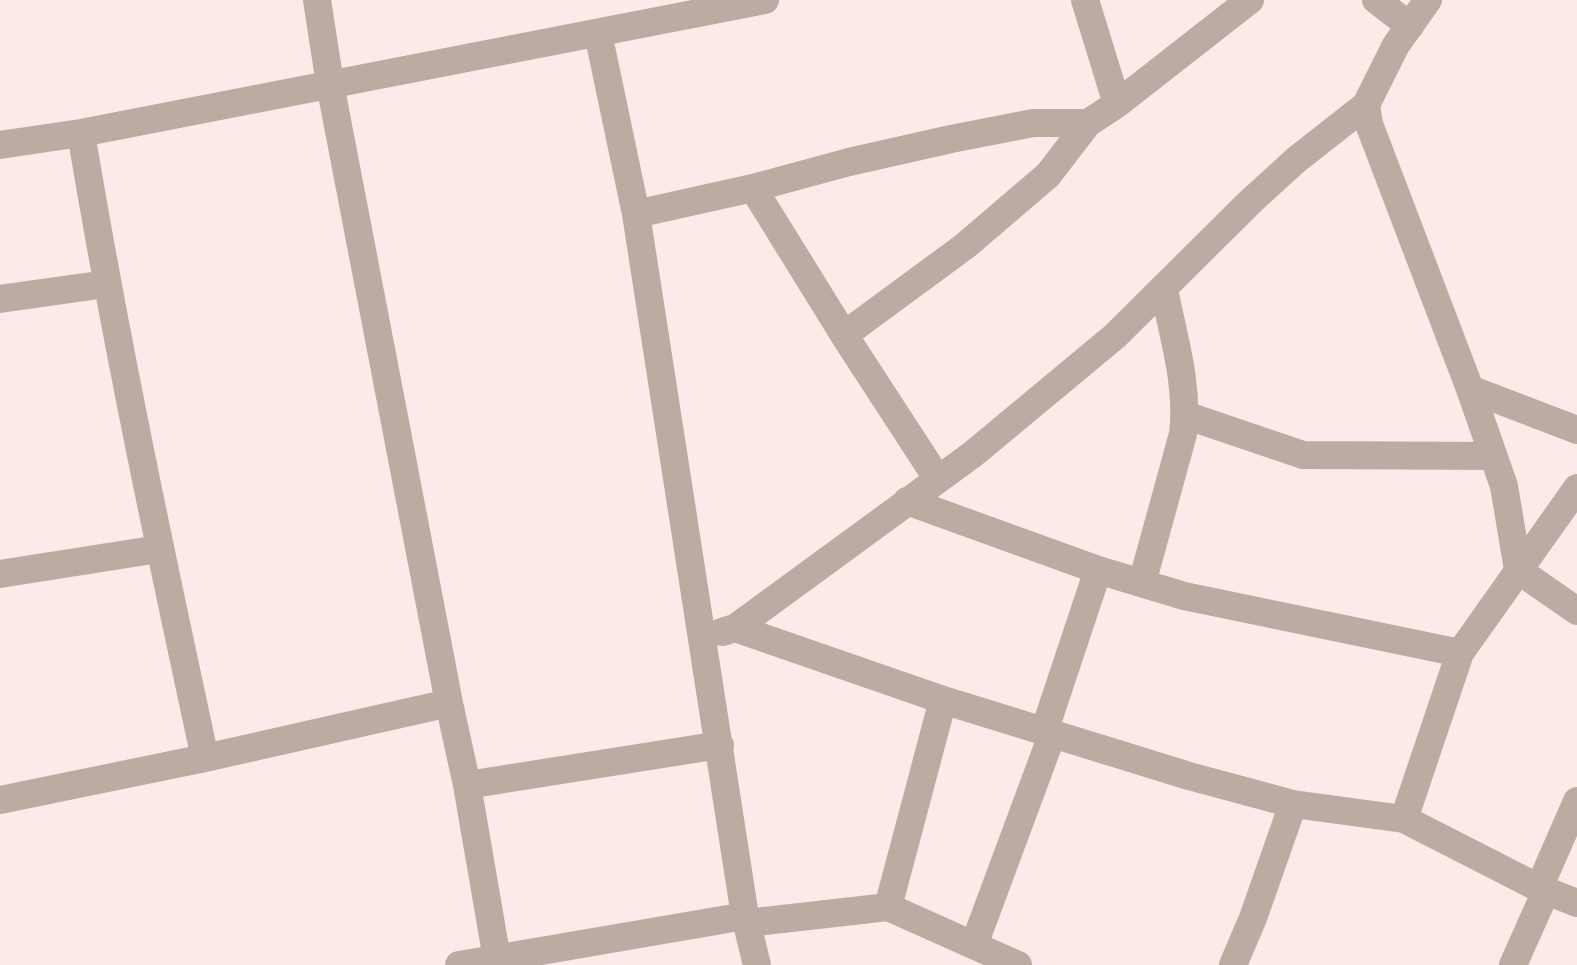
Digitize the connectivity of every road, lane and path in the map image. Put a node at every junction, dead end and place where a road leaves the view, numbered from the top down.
1 (317, 0) edge
2 (765, 0) edge
3 (1085, 0) edge
4 (1250, 0) edge
5 (1376, 0) edge
6 (1428, 0) edge
7 (1410, 26) junction
8 (598, 33) junction
9 (330, 84) junction
10 (1117, 104) junction
11 (1366, 105) junction
12 (1088, 123) junction
13 (81, 133) junction
14 (0, 145) edge
15 (753, 188) junction
16 (636, 214) junction
17 (106, 284) junction
18 (1164, 289) junction
19 (0, 299) edge
20 (844, 335) junction
21 (1470, 389) junction
22 (1185, 415) junction
23 (1577, 430) edge
24 (1493, 456) junction
25 (938, 478) junction
26 (1577, 488) edge
27 (907, 501) junction
28 (159, 549) junction
29 (1098, 570) junction
30 (1518, 570) junction
31 (0, 574) edge
32 (1142, 583) junction
33 (1577, 611) edge
34 (735, 628) junction
35 (703, 639) junction
36 (1460, 653) junction
37 (943, 700) junction
38 (449, 703) junction
39 (1048, 734) junction
40 (720, 745) junction
41 (205, 758) junction
42 (467, 784) junction
43 (0, 800) edge
44 (1577, 801) edge
45 (1293, 804) junction
46 (1404, 819) junction
47 (1543, 889) junction
48 (1577, 904) edge
49 (888, 907) junction
50 (746, 920) junction
51 (974, 946) junction
52 (497, 962) edge
53 (459, 965) edge
54 (757, 965) edge
55 (1018, 965) edge
56 (1233, 965) edge
57 (1513, 965) edge

1 - 9 street
2 - 8 street
3 - 10 street
4 - 10 street
5 - 7 street
6 - 7 street
7 - 11 street
8 - 9 street
8 - 16 street
9 - 13 street
9 - 38 street
10 - 12 street
11 - 18 street
11 - 21 street
12 - 15 street
12 - 20 street
13 - 14 street
13 - 17 street
15 - 16 street
15 - 20 street
16 - 35 street
17 - 19 street
17 - 28 street
18 - 22 street
18 - 25 street
20 - 25 street
21 - 23 street
21 - 24 street
22 - 24 street
22 - 32 street
24 - 30 street
25 - 27 street
26 - 30 street
27 - 29 street
27 - 34 street
28 - 31 street
28 - 41 street
29 - 32 street
29 - 39 street
30 - 33 street
30 - 36 street
32 - 36 street
34 - 35 street
34 - 37 street
35 - 40 street
36 - 46 street
37 - 39 street
37 - 49 street
38 - 41 street
38 - 42 street
39 - 45 street
39 - 51 street
40 - 42 street
40 - 50 street
41 - 43 street
42 - 52 street
44 - 47 street
45 - 46 street
45 - 56 street
46 - 47 street
47 - 48 street
47 - 57 street
49 - 50 street
49 - 51 street
50 - 52 street
50 - 54 street
51 - 55 street
52 - 53 street

